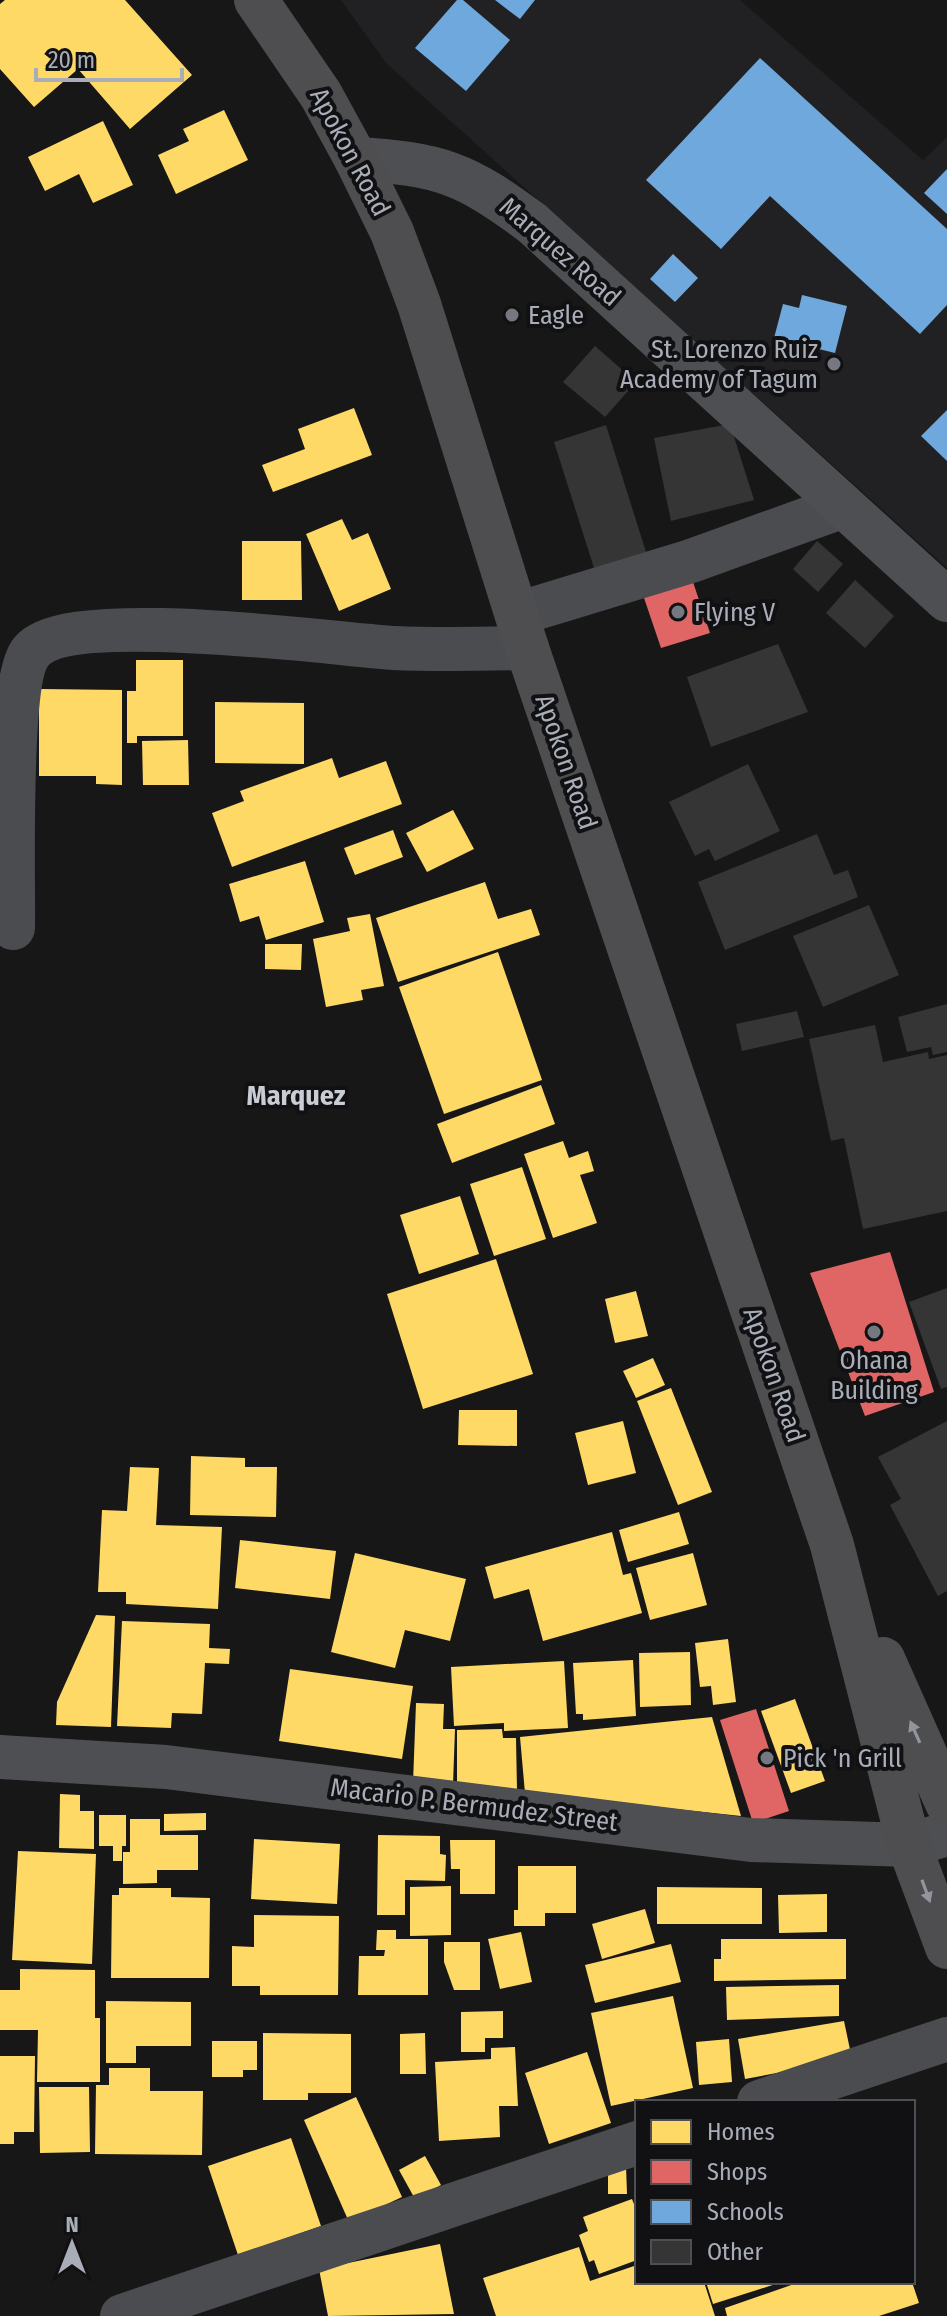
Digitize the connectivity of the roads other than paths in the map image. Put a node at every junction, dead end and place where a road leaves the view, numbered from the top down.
1 (256, 0) edge
2 (356, 159) junction
3 (841, 507) junction
4 (947, 600) edge
5 (522, 631) junction
6 (13, 928) dead end
7 (832, 1545) junction
8 (0, 1757) edge
9 (947, 1803) edge
10 (928, 1839) edge
11 (947, 1947) edge
12 (947, 2039) edge
13 (765, 2100) edge
14 (635, 2144) edge
15 (122, 2316) edge

1 - 2 highway, Apokon Road
2 - 3 main road, Marquez Road
2 - 5 highway, Apokon Road
3 - 4 main road, Marquez Road
3 - 5 street
5 - 6 street
5 - 7 highway, Apokon Road
9 -> 7 highway, Apokon Road
7 - 10 highway, Apokon Road
8 - 10 main road, Macario P. Bermudez Street
10 -> 11 highway, Apokon Road
12 - 13 street
14 - 15 street

